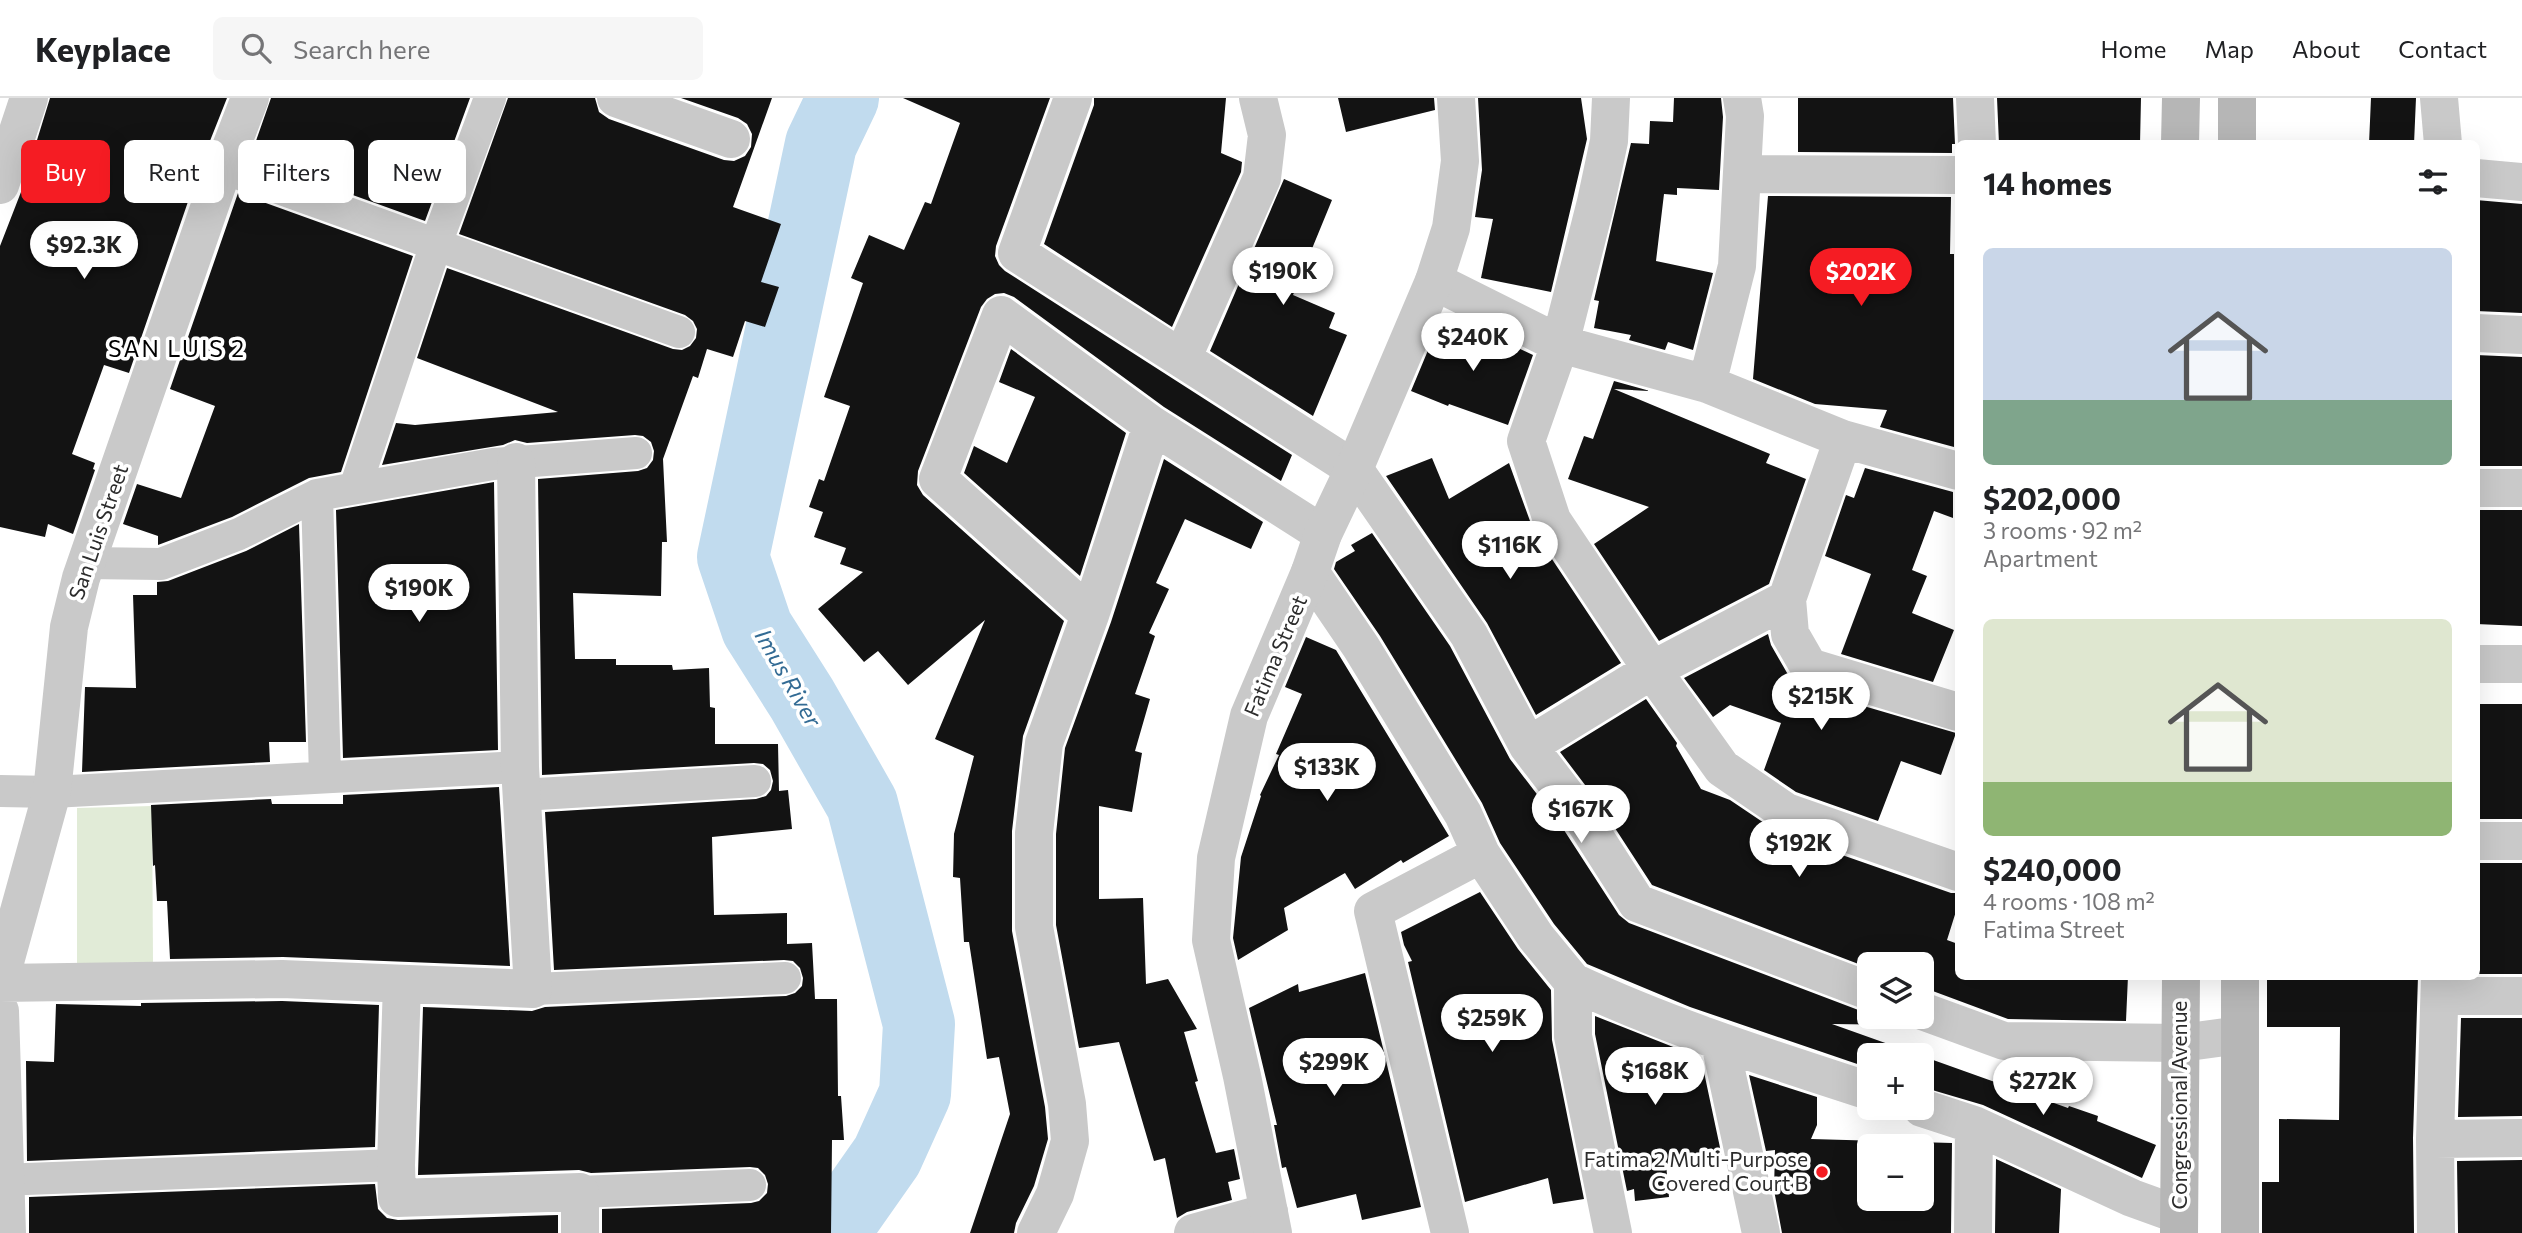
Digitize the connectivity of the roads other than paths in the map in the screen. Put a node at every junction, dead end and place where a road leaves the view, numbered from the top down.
1 (29, 98) edge
2 (250, 98) edge
3 (490, 98) edge
4 (616, 98) edge
5 (1073, 98) edge
6 (1258, 98) edge
7 (1456, 98) edge
8 (1611, 98) edge
9 (1742, 98) edge
10 (1975, 98) edge
11 (2181, 98) edge
12 (2237, 98) edge
13 (2439, 98) edge
14 (731, 139) dead end
15 (1977, 140) edge
16 (2180, 140) edge
17 (2237, 140) edge
18 (2443, 140) edge
19 (224, 165) edge
20 (224, 168) edge
21 (1742, 174) junction
22 (1955, 175) edge
23 (2480, 178) edge
24 (2522, 182) edge
25 (0, 185) edge
26 (211, 203) edge
27 (436, 244) junction
28 (1434, 281) junction
29 (679, 332) dead end
30 (2480, 333) edge
31 (2522, 335) edge
32 (1560, 344) junction
33 (1182, 359) junction
34 (1707, 384) junction
35 (1152, 425) junction
36 (1843, 439) junction
37 (636, 453) dead end
38 (516, 462) junction
39 (1354, 470) junction
40 (1955, 470) edge
41 (355, 488) junction
42 (2480, 488) edge
43 (2522, 488) edge
44 (317, 495) junction
45 (1323, 534) junction
46 (87, 563) junction
47 (1310, 572) junction
48 (1787, 599) junction
49 (1090, 615) junction
50 (2480, 664) edge
51 (2522, 664) edge
52 (1652, 670) junction
53 (1955, 711) edge
54 (1528, 746) junction
55 (325, 776) junction
56 (521, 781) junction
57 (755, 781) dead end
58 (0, 791) edge
59 (52, 792) junction
60 (2480, 841) edge
61 (2522, 841) edge
62 (1481, 854) junction
63 (1955, 871) edge
64 (785, 978) dead end
65 (2181, 980) edge
66 (2240, 980) edge
67 (0, 981) edge
68 (1573, 982) junction
69 (402, 984) junction
70 (1857, 986) edge
71 (2440, 986) edge
72 (533, 989) junction
73 (2522, 996) edge
74 (0, 1011) edge
75 (1934, 1015) edge
76 (2240, 1035) junction
77 (1720, 1043) junction
78 (2181, 1043) junction
79 (1857, 1087) edge
80 (1934, 1112) edge
81 (1975, 1125) junction
82 (2522, 1138) edge
83 (2435, 1139) junction
84 (396, 1165) junction
85 (3, 1180) edge
86 (750, 1185) dead end
87 (580, 1192) junction
88 (1271, 1223) edge
89 (2179, 1224) edge
90 (1048, 1230) edge
91 (7, 1233) edge
92 (580, 1233) edge
93 (1193, 1233) edge
94 (1450, 1233) edge
95 (1613, 1233) edge
96 (1761, 1233) edge
97 (1973, 1233) edge
98 (2240, 1233) edge
99 (2436, 1233) edge

1 - 25 street
2 - 19 street, San Luis Street
3 - 27 street
4 - 14 street
5 - 33 street
6 - 33 street
7 - 28 street, Fatima Street
8 - 32 street
9 - 21 street
10 - 15 street
11 - 16 main road
12 - 17 main road
13 - 18 street
20 - 27 street
21 - 22 street
21 - 34 street
23 - 24 street
26 - 46 street, San Luis Street
27 - 29 street
27 - 41 street
28 - 32 street
28 - 39 street, Fatima Street
30 - 31 street
32 - 34 street
32 - 52 street
33 - 39 street
34 - 36 street
35 - 45 street
35 - 49 street
35 - 49 street
36 - 40 street
36 - 48 street
37 - 38 street
38 - 41 street
38 - 56 street
39 - 45 street, Fatima Street
39 - 54 street
41 - 44 street
42 - 43 street
44 - 46 street
44 - 55 street
45 - 47 street, Fatima Street
46 - 59 street, San Luis Street
47 - 62 street
47 - 88 street, Fatima Street
48 - 52 street
48 - 53 street
49 - 90 street
50 - 51 street
52 - 54 street
52 - 63 street
54 - 70 street
55 - 56 street
55 - 59 street
56 - 57 street
56 - 72 street
58 - 59 street
59 - 67 street, San Luis Street
60 - 61 street
62 - 68 street
62 - 94 street
64 - 72 street
65 - 78 main road, Congressional Avenue
66 - 76 main road
67 - 69 street
68 - 77 street
68 - 95 street
69 - 72 street
69 - 84 street
71 - 73 street
71 - 83 street
74 - 85 street
75 - 78 street
76 - 78 street
76 - 98 main road
77 - 79 street
77 - 96 street
78 - 89 main road, Congressional Avenue
80 - 81 street
81 - 89 street
81 - 97 street
82 - 83 street
83 - 99 street
84 - 85 street
84 - 87 street
85 - 91 street
86 - 87 street
87 - 92 street
88 - 93 street

